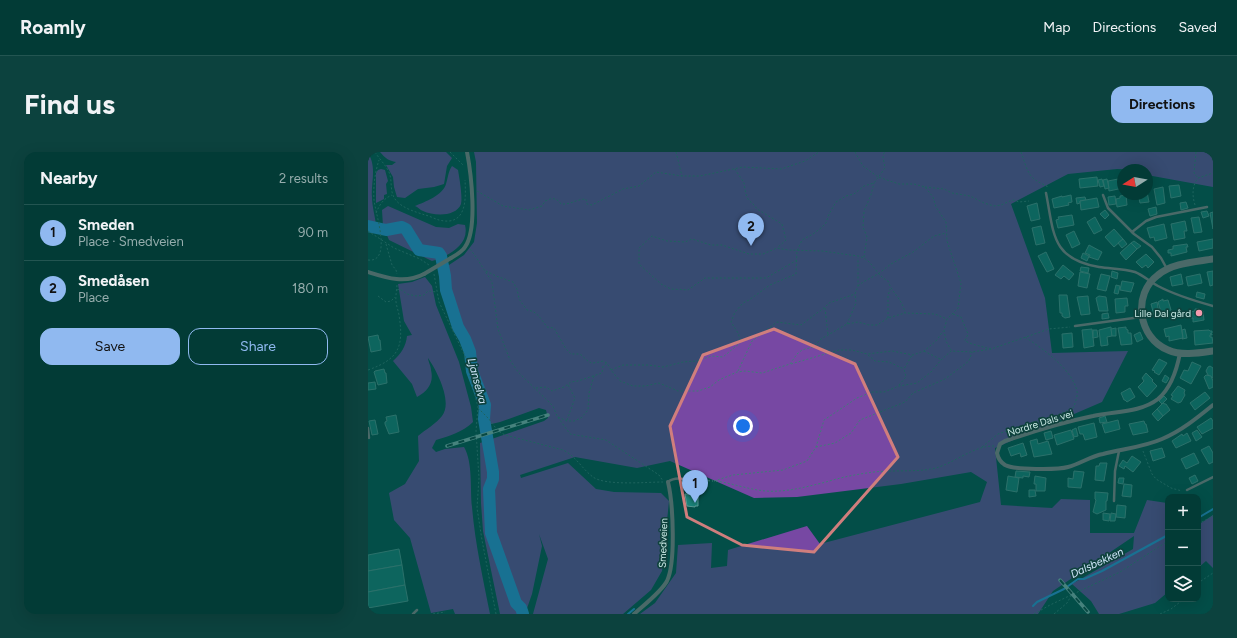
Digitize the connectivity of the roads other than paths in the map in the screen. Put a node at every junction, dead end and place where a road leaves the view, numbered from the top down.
1 (467, 152) edge
2 (1046, 193) road end
3 (1103, 195) dead end
4 (1207, 207) dead end
5 (1132, 232) junction
6 (1213, 259) edge
7 (1167, 269) junction
8 (368, 272) edge
9 (1150, 282) junction
10 (1213, 306) edge
11 (1142, 317) junction
12 (1075, 326) road end
13 (1213, 351) edge
14 (1180, 353) junction
15 (1213, 405) edge
16 (368, 428) edge
17 (370, 438) dead end
18 (1120, 450) junction
19 (1213, 477) edge
20 (688, 480) road end
21 (666, 482) joint
22 (1187, 490) road end
23 (1114, 501) dead end
24 (417, 610) dead end
25 (413, 614) edge
26 (634, 614) edge

1 - 8 street, bridge
2 - 9 lane
3 - 5 lane
4 - 5 lane
5 - 7 lane
6 - 7 street
7 - 9 street
9 - 10 lane
9 - 11 street
11 - 12 lane
11 - 14 street
13 - 14 street
14 - 18 street, Nordre Dals vei
15 - 18 street, Nordre Dals vei
16 - 17 lane
18 - 23 lane
19 - 22 lane
20 - 21 lane
21 - 26 street, Smedveien
24 - 25 lane

